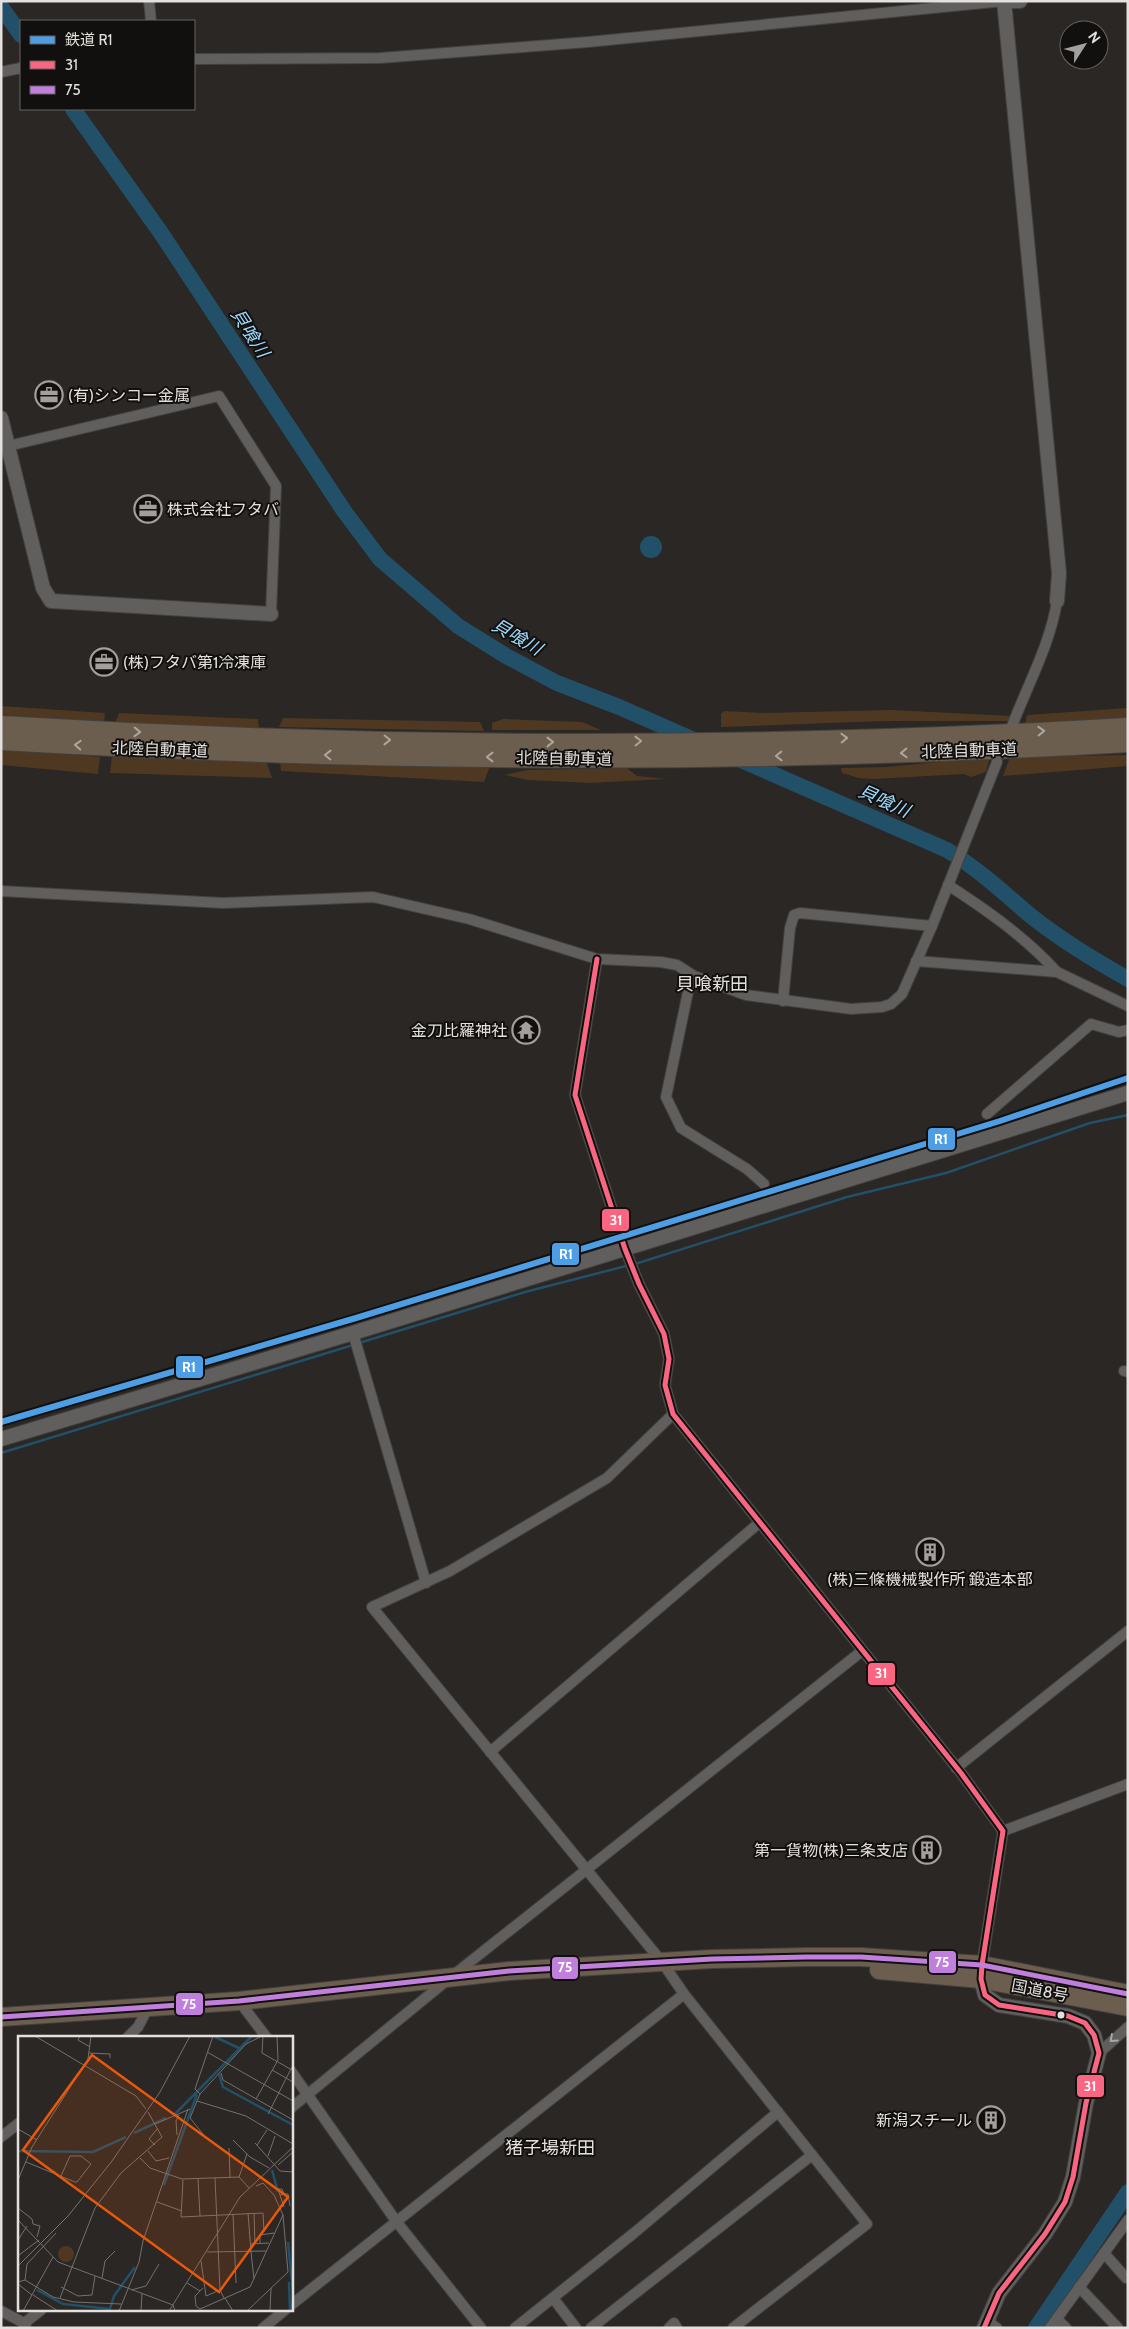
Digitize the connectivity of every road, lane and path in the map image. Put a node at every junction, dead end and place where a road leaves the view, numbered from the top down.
1 (149, 1) edge
2 (1004, 1) edge
3 (1020, 1) edge
4 (151, 20) edge
5 (195, 60) edge
6 (20, 68) edge
7 (1, 72) edge
8 (1, 418) edge
9 (8, 446) junction
10 (1057, 601) joint
11 (272, 614) joint
12 (1, 725) edge
13 (1012, 726) dead end
14 (1128, 727) edge
15 (1, 741) edge
16 (1128, 743) edge
17 (997, 762) dead end
18 (948, 883) junction
19 (1, 891) edge
20 (932, 926) junction
21 (598, 959) junction
22 (916, 961) junction
23 (1057, 972) junction
24 (694, 976) junction
25 (783, 1001) junction
26 (1128, 1006) edge
27 (1128, 1030) edge
28 (1128, 1093) edge
29 (987, 1114) dead end
30 (764, 1184) dead end
31 (625, 1249) junction
32 (355, 1336) junction
33 (673, 1414) junction
34 (1, 1439) edge
35 (759, 1523) junction
36 (426, 1583) junction
37 (1128, 1630) edge
38 (862, 1651) junction
39 (490, 1752) junction
40 (956, 1768) junction
41 (1128, 1784) edge
42 (1003, 1831) junction
43 (585, 1870) junction
44 (662, 1962) junction
45 (981, 1972) junction
46 (450, 1977) junction
47 (684, 1994) junction
48 (1128, 1994) edge
49 (239, 2001) junction
50 (149, 2006) junction
51 (1128, 2007) edge
52 (1, 2017) edge
53 (1128, 2027) edge
54 (129, 2036) edge
55 (265, 2036) edge
56 (1099, 2053) junction
57 (292, 2073) edge
58 (308, 2094) junction
59 (292, 2107) edge
60 (778, 2112) junction
61 (18, 2124) edge
62 (1, 2137) edge
63 (812, 2155) junction
64 (1128, 2220) edge
65 (396, 2221) junction
66 (1104, 2253) junction
67 (1127, 2278) edge
68 (1079, 2287) junction
69 (553, 2298) junction
70 (292, 2304) edge
71 (1, 2311) edge
72 (39, 2312) edge
73 (283, 2312) edge
74 (1057, 2319) junction
75 (989, 2325) edge
76 (25, 2326) edge
77 (263, 2328) edge
78 (481, 2328) edge
79 (515, 2328) edge
80 (576, 2328) edge
81 (591, 2328) edge
82 (669, 2328) edge
83 (677, 2328) edge
84 (733, 2328) edge
85 (1050, 2328) edge
86 (1066, 2328) edge
87 (1118, 2328) edge

1 - 4 street
2 - 3 street
2 - 5 street
2 - 10 street
6 - 7 street
8 - 9 street
9 - 11 street
9 - 11 street
10 - 13 street
12 -> 14 highway, 北陸自動車道
16 -> 15 highway, 北陸自動車道
17 - 18 street
18 - 20 street
18 - 23 street
19 - 21 street
20 - 22 street
20 - 25 street
21 - 24 street
21 - 31 street
22 - 23 street
22 - 25 street
23 - 26 street
24 - 25 street
24 - 30 street
27 - 29 street
28 - 31 street
31 - 32 street
31 - 33 street
32 - 34 street
32 - 36 street
33 - 35 street
33 - 36 street
35 - 38 street
35 - 39 street
36 - 39 street
37 - 40 street
38 - 40 street
38 - 43 street
39 - 43 street
40 - 42 street
41 - 42 street
42 - 45 street
43 - 44 street
43 - 46 street
44 - 45 highway, 国道8号
44 - 46 highway, 国道8号
44 - 47 street
45 - 48 highway, 国道8号
45 - 51 highway, 国道8号
45 - 56 street
46 - 49 highway, 国道8号
46 - 58 street
47 - 60 street
47 - 65 street
49 - 50 highway, 国道8号
49 - 55 street
50 - 52 highway, 国道8号
50 - 54 street
53 -> 56 street
56 - 75 street
57 - 58 street
58 - 59 street
58 - 65 street
60 - 63 street
60 - 69 street
61 - 62 street
63 - 81 street
63 - 84 street
64 - 66 street
65 - 70 street
65 - 78 street
66 - 67 street
66 - 68 street
68 - 74 street
68 - 87 street
69 - 79 street
69 - 80 street
71 - 76 street
72 - 76 street
73 - 77 street
74 - 85 street
74 - 86 street
82 - 83 street

